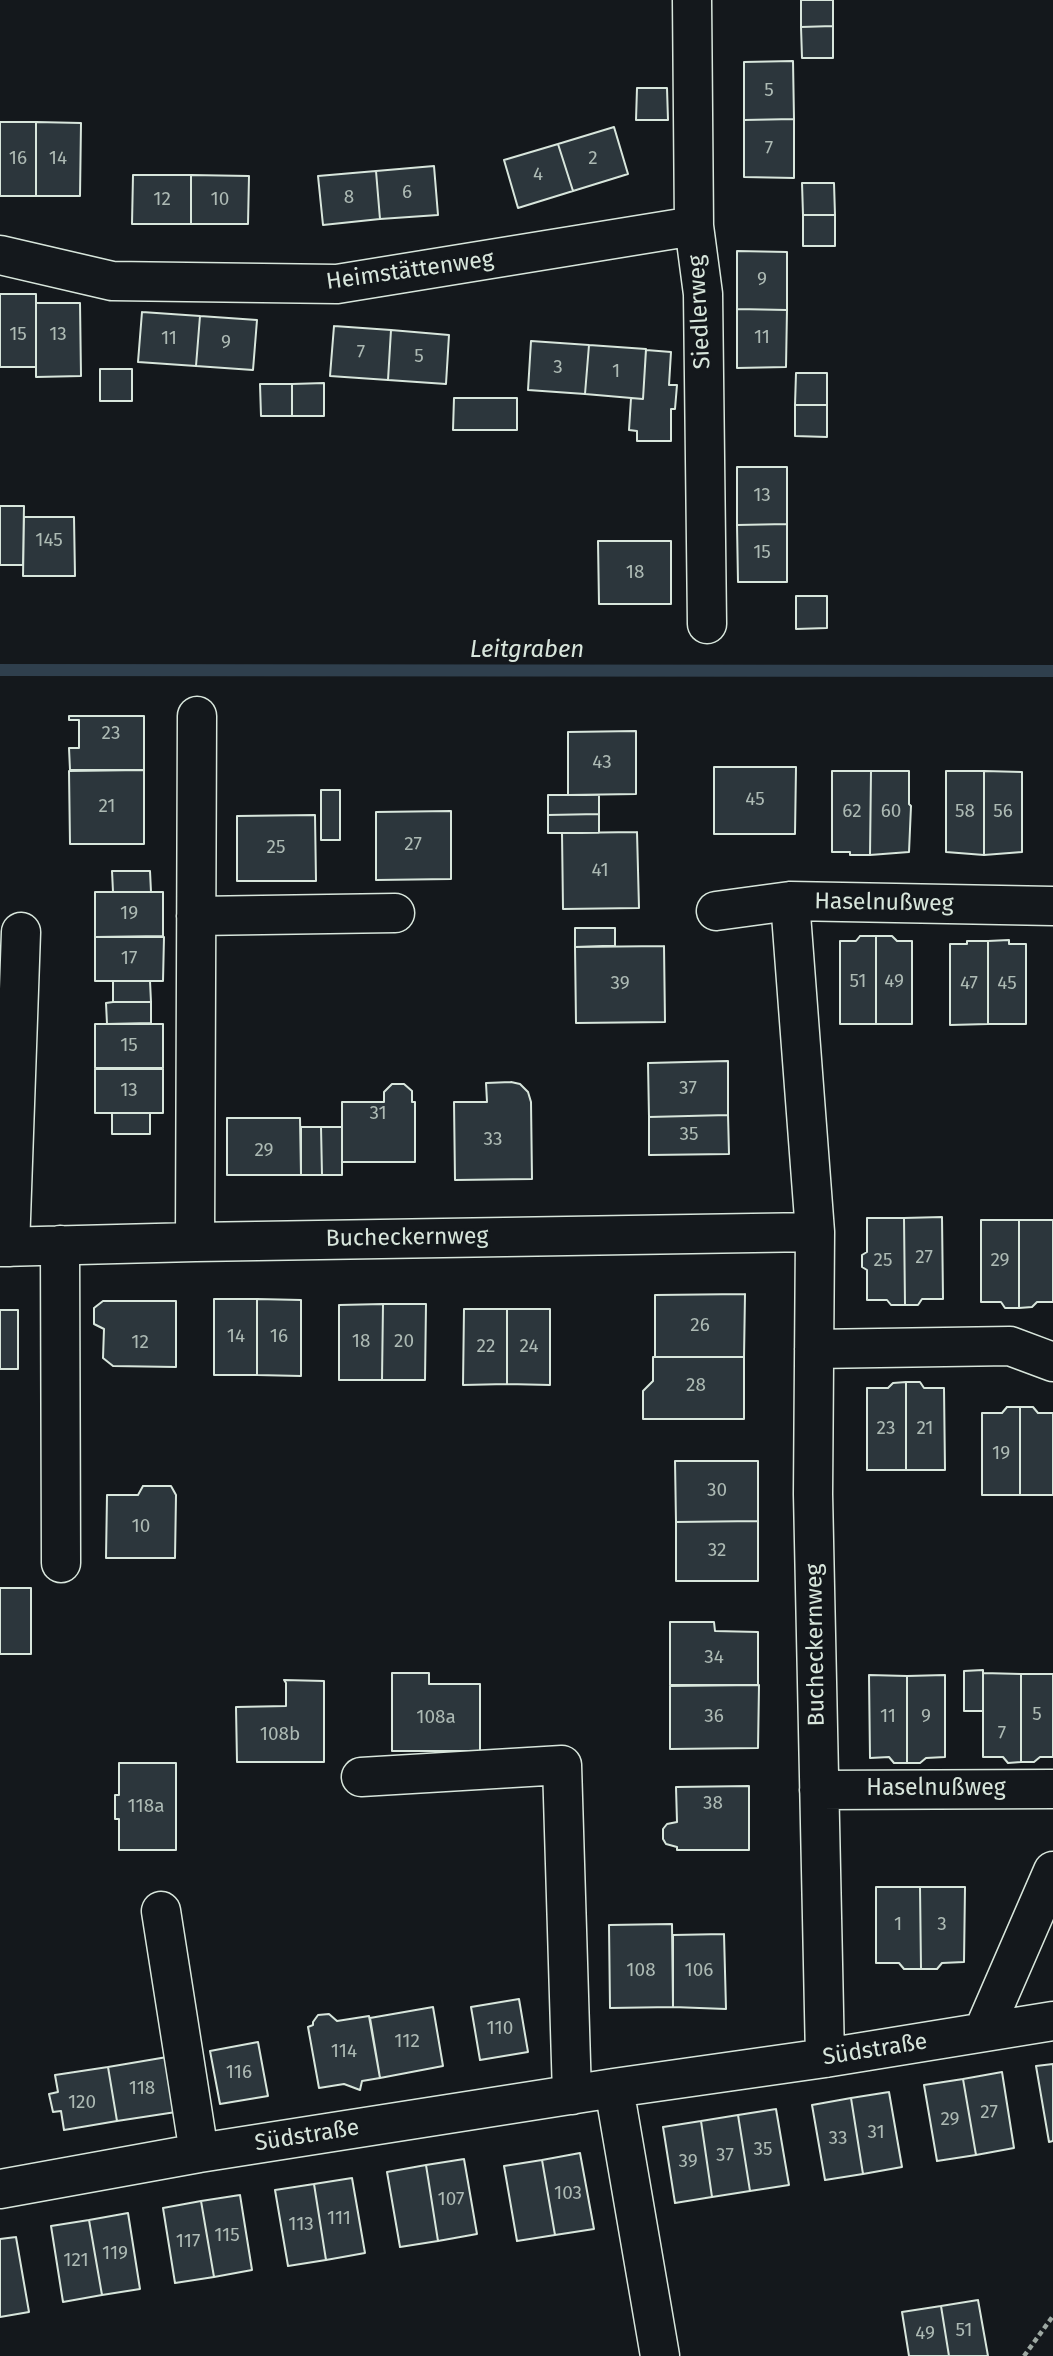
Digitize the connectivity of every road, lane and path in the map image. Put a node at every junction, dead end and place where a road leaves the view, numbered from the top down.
1 (692, 0) edge
2 (694, 226) junction
3 (0, 255) edge
4 (707, 624) dead end
5 (197, 716) dead end
6 (790, 901) junction
7 (1053, 906) edge
8 (716, 911) dead end
9 (395, 913) dead end
10 (196, 916) junction
11 (21, 932) dead end
12 (815, 1232) junction
13 (195, 1242) junction
14 (60, 1245) junction
15 (5, 1247) edge
16 (814, 1349) junction
17 (1053, 1362) edge
18 (61, 1563) dead end
19 (361, 1777) dead end
20 (1053, 1789) edge
21 (819, 1790) junction
22 (1053, 1871) edge
23 (161, 1911) dead end
24 (1053, 2021) edge
25 (983, 2032) junction
26 (825, 2058) junction
27 (614, 2088) junction
28 (572, 2095) junction
29 (200, 2153) junction
30 (0, 2189) edge
31 (1053, 2316) edge
32 (660, 2356) edge
33 (1024, 2356) edge

1 - 2 street, Siedlerweg
2 - 3 street, Heimstättenweg
2 - 4 street, Siedlerweg
5 - 10 street
6 - 7 street, Haselnußweg
6 - 8 street, Haselnußweg
6 - 12 street, Bucheckernweg
9 - 10 street
10 - 13 street
11 - 15 street
12 - 13 street, Bucheckernweg
12 - 16 street, Bucheckernweg
13 - 14 street, Bucheckernweg
14 - 15 street, Bucheckernweg
14 - 18 street
16 - 17 street
16 - 21 street, Bucheckernweg
19 - 28 street
20 - 21 street, Haselnußweg
21 - 26 street, Bucheckernweg
22 - 25 street
23 - 29 street
24 - 25 street, Südstraße
25 - 26 street, Südstraße
26 - 27 street, Südstraße
27 - 28 street, Südstraße
27 - 32 street
28 - 29 street, Südstraße
29 - 30 street, Südstraße
31 - 33 path

